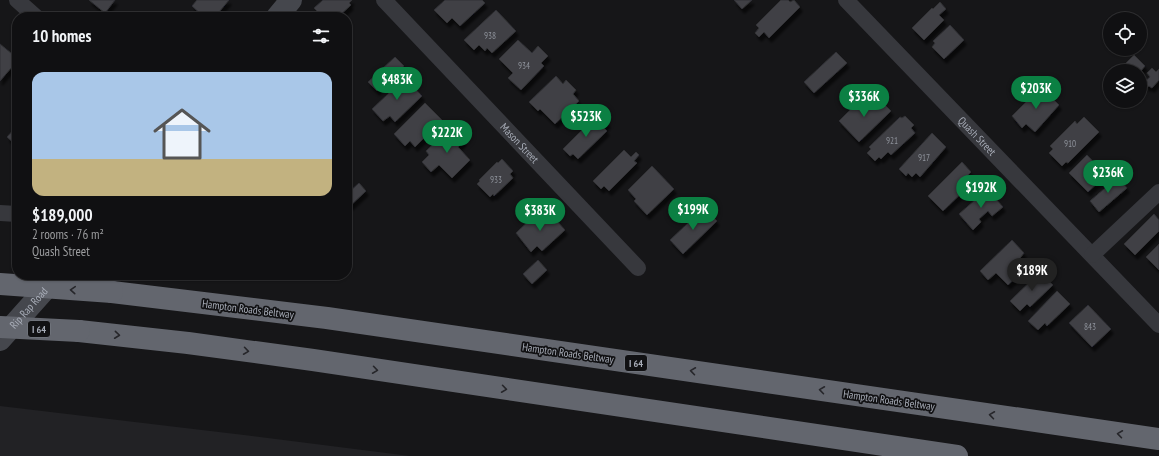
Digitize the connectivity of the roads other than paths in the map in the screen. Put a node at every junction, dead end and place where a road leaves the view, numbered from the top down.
1 (17, 0) edge
2 (291, 0) edge
3 (384, 0) edge
4 (846, 0) edge
5 (30, 12) edge
6 (281, 12) edge
7 (1159, 192) edge
8 (0, 213) edge
9 (12, 214) edge
10 (1092, 256) junction
11 (638, 268) dead end
12 (54, 280) edge
13 (0, 284) edge
14 (1159, 325) edge
15 (0, 327) edge
16 (0, 340) edge
17 (1159, 440) edge
18 (957, 456) edge

1 - 5 street
2 - 6 main road
3 - 11 street, Mason Street
4 - 10 street, Quash Street
7 - 10 street
8 - 9 street
10 - 14 street, Quash Street
12 - 16 main road, Rip Rap Road
17 -> 13 highway, Hampton Roads Beltway / I 64, bridge
15 -> 18 highway, I 64, bridge

